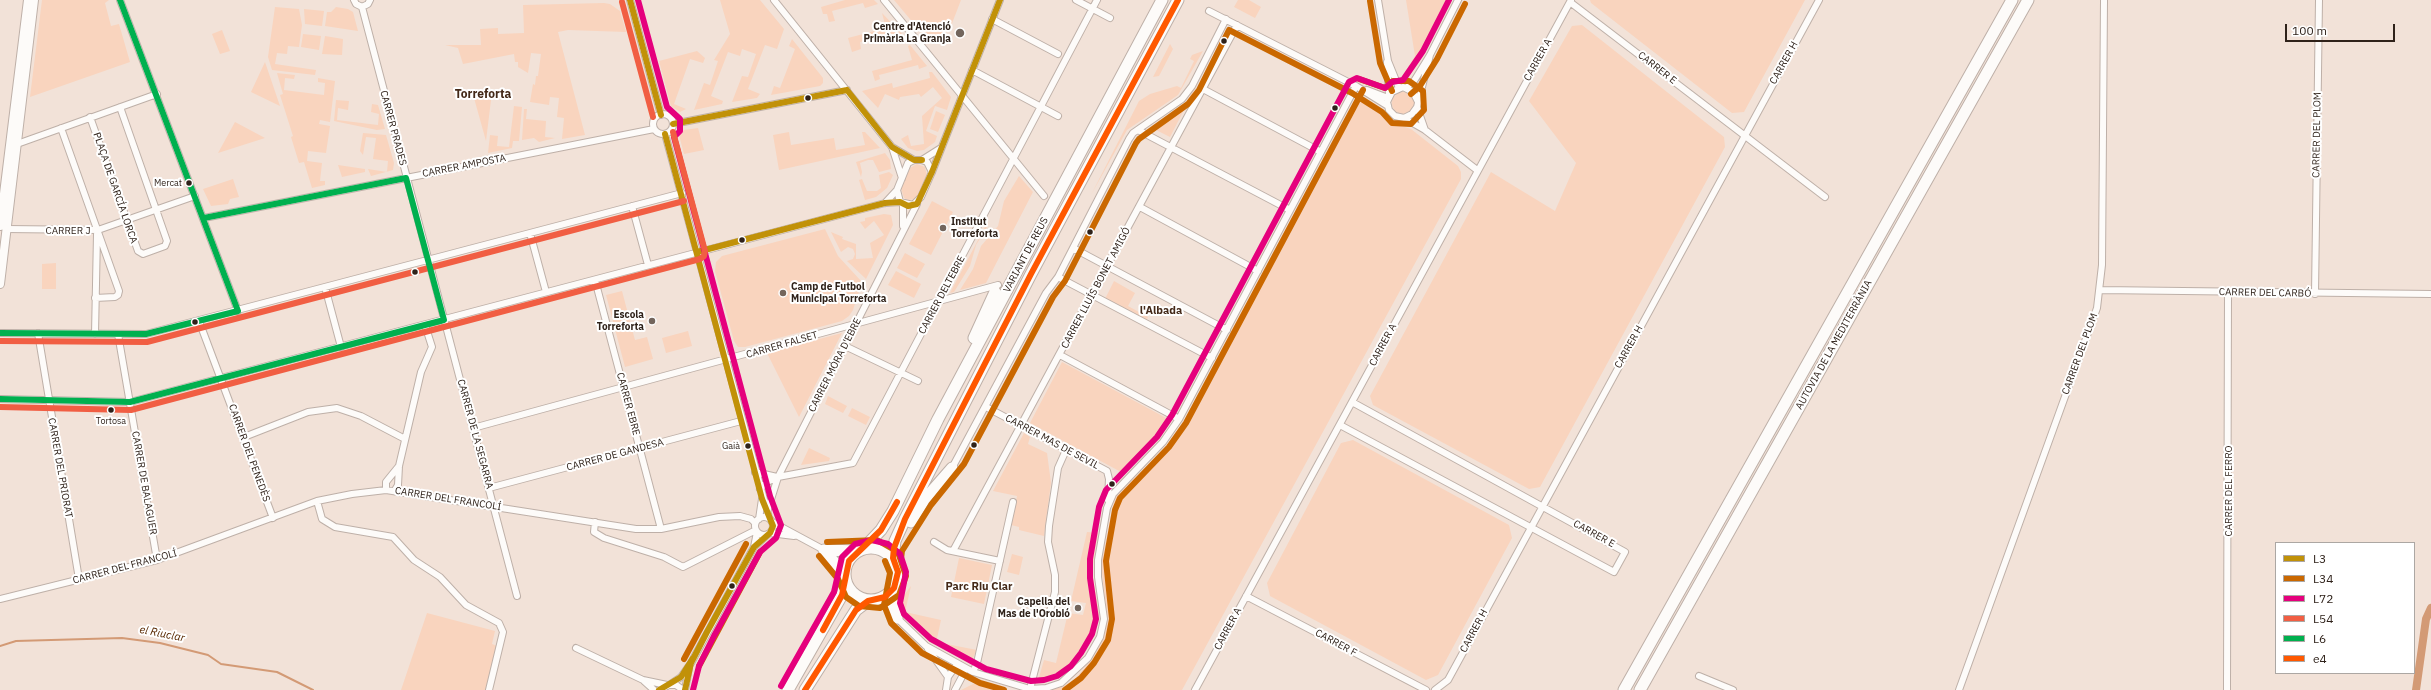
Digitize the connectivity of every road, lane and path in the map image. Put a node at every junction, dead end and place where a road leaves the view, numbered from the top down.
1 (28, 0) edge
2 (34, 0) edge
3 (120, 0) edge
4 (354, 0) edge
5 (370, 0) edge
6 (630, 0) edge
7 (774, 0) edge
8 (884, 0) edge
9 (1000, 0) edge
10 (1076, 0) edge
11 (1097, 0) edge
12 (1162, 0) edge
13 (1178, 0) edge
14 (1378, 0) edge
15 (1458, 0) edge
16 (1818, 0) edge
17 (2012, 0) edge
18 (2028, 0) edge
19 (2104, 0) edge
20 (2319, 0) edge
21 (1571, 1) edge
22 (362, 7) junction
23 (1092, 9) junction
24 (1209, 11) dead end
25 (1110, 18) dead end
26 (992, 19) junction
27 (1226, 20) junction
28 (1237, 25) junction
29 (1058, 54) dead end
30 (1430, 55) junction
31 (1388, 61) junction
32 (972, 70) junction
33 (1356, 86) junction
34 (1399, 88) junction
35 (1406, 88) junction
36 (1203, 89) junction
37 (847, 90) junction
38 (157, 94) junction
39 (1389, 96) junction
40 (962, 97) junction
41 (1418, 104) junction
42 (1388, 106) junction
43 (120, 107) junction
44 (1041, 107) junction
45 (661, 115) junction
46 (1058, 116) dead end
47 (90, 117) junction
48 (1404, 118) junction
49 (673, 124) junction
50 (61, 128) junction
51 (654, 128) junction
52 (1138, 130) junction
53 (1425, 130) junction
54 (665, 134) junction
55 (1744, 136) junction
56 (17, 144) junction
57 (892, 147) junction
58 (941, 148) junction
59 (1171, 148) junction
60 (1322, 152) junction
61 (914, 160) junction
62 (922, 160) junction
63 (1014, 160) junction
64 (1477, 170) junction
65 (932, 172) junction
66 (406, 178) junction
67 (902, 178) junction
68 (3, 182) edge
69 (898, 190) junction
70 (682, 193) junction
71 (195, 196) junction
72 (1044, 196) dead end
73 (1824, 197) dead end
74 (885, 203) junction
75 (902, 203) junction
76 (917, 204) junction
77 (632, 206) junction
78 (1140, 207) junction
79 (156, 210) junction
80 (1290, 210) junction
81 (204, 218) junction
82 (126, 220) junction
83 (3, 227) edge
84 (98, 230) junction
85 (903, 232) junction
86 (530, 233) junction
87 (1073, 248) junction
88 (697, 252) junction
89 (428, 260) junction
90 (648, 265) junction
91 (1108, 267) junction
92 (1258, 271) junction
93 (1058, 277) junction
94 (595, 280) junction
95 (0, 284) edge
96 (325, 287) junction
97 (996, 288) joint
98 (2100, 290) junction
99 (546, 292) junction
100 (2228, 293) junction
101 (2315, 294) junction
102 (2431, 294) edge
103 (1092, 296) junction
104 (95, 298) junction
105 (938, 302) junction
106 (238, 311) junction
107 (444, 320) junction
108 (199, 321) junction
109 (856, 324) junction
110 (426, 325) junction
111 (1226, 330) junction
112 (38, 333) junction
113 (0, 334) edge
114 (95, 334) junction
115 (118, 334) junction
116 (845, 346) junction
117 (342, 347) junction
118 (1060, 355) junction
119 (1212, 358) junction
120 (725, 361) junction
121 (900, 374) junction
122 (222, 379) junction
123 (918, 381) dead end
124 (624, 388) junction
125 (0, 399) edge
126 (48, 400) junction
127 (130, 402) junction
128 (1352, 402) junction
129 (986, 407) junction
130 (938, 418) junction
131 (1180, 419) junction
132 (741, 421) junction
133 (1021, 425) junction
134 (1340, 425) junction
135 (473, 428) junction
136 (244, 437) junction
137 (405, 439) junction
138 (640, 448) junction
139 (1066, 450) junction
140 (399, 466) junction
141 (952, 468) joint
142 (755, 472) junction
143 (778, 477) junction
144 (489, 488) junction
145 (760, 489) junction
146 (386, 490) junction
147 (395, 490) junction
148 (762, 499) junction
149 (317, 501) junction
150 (1014, 502) dead end
151 (493, 506) junction
152 (1542, 506) junction
153 (1107, 508) junction
154 (769, 517) junction
155 (273, 518) junction
156 (596, 522) junction
157 (757, 526) junction
158 (1530, 527) junction
159 (661, 528) junction
160 (769, 534) junction
161 (802, 538) junction
162 (934, 542) dead end
163 (754, 546) junction
164 (824, 550) junction
165 (861, 550) junction
166 (953, 551) junction
167 (893, 553) junction
168 (157, 560) junction
169 (1000, 561) junction
170 (846, 578) junction
171 (80, 579) junction
172 (894, 588) junction
173 (3, 596) edge
174 (517, 596) dead end
175 (1246, 596) junction
176 (0, 599) edge
177 (873, 600) junction
178 (897, 618) junction
179 (926, 646) junction
180 (576, 648) dead end
181 (691, 662) junction
182 (962, 666) junction
183 (820, 671) junction
184 (972, 672) junction
185 (1699, 676) dead end
186 (948, 677) junction
187 (643, 680) junction
188 (668, 685) junction
189 (1030, 689) edge
190 (489, 690) edge
191 (654, 690) edge
192 (659, 690) edge
193 (684, 690) edge
194 (788, 690) edge
195 (805, 690) edge
196 (812, 690) edge
197 (946, 690) edge
198 (955, 690) edge
199 (1195, 690) edge
200 (1426, 690) edge
201 (1435, 690) edge
202 (1624, 690) edge
203 (1640, 690) edge
204 (1733, 690) edge
205 (1959, 690) edge
206 (2227, 690) edge

1 - 68 main road
2 - 56 main road
3 - 38 street
4 - 22 street
5 - 22 street
6 - 45 street
7 - 37 street
8 - 40 street
9 - 26 street
10 - 23 street
11 - 23 street, CARRER DELTEBRE
12 - 130 highway, VARIANT DE REUS
13 - 167 highway, VARIANT DE REUS
14 - 31 street
15 - 30 street
16 - 55 street, CARRER H
17 - 202 highway, AUTOVIA DE LA MEDITERRÀNIA
18 - 203 highway, AUTOVIA DE LA MEDITERRÀNIA
19 - 98 street, CARRER DEL PLOM
20 - 101 street, CARRER DEL PLOM
21 - 55 street, CARRER E
21 - 64 street, CARRER A
22 - 66 street, CARRER PRADES
23 - 25 street
23 - 44 street, CARRER DELTEBRE
24 - 27 street
26 - 29 street
26 - 32 street
27 - 28 street
27 - 52 street
28 - 33 street
28 - 36 street, CARRER LLUÍS BONET AMIGÓ
30 - 35 street
30 - 41 street
31 - 34 street
31 - 39 street
32 - 40 street
32 - 44 street
33 - 39 street
33 - 42 street
33 - 60 street
34 - 35 street
34 - 39 street
35 - 41 street
36 - 59 street, CARRER LLUÍS BONET AMIGÓ
36 - 60 street
37 - 49 street
37 - 57 street
38 - 43 street
38 - 71 street
39 - 42 street
40 - 58 street
40 - 63 street
41 - 48 street
41 - 53 street
42 - 48 street
43 - 47 street
43 - 79 street, PLAÇA DE GARCÍA LORCA
44 - 46 street
44 - 63 street, CARRER DELTEBRE
45 - 49 street
45 - 51 street
47 - 50 street
47 - 82 street, PLAÇA DE GARCÍA LORCA
48 - 53 street
49 - 54 street
50 - 56 street
50 - 84 street
51 - 54 street
51 - 66 street, CARRER AMPOSTA
52 - 59 street
52 - 87 street
53 - 64 street
54 - 70 street
55 - 73 street, CARRER E
55 - 152 street, CARRER H
56 - 83 main road
57 - 61 street
57 - 67 street
58 - 62 street
58 - 65 street
59 - 78 street, CARRER LLUÍS BONET AMIGÓ
59 - 80 street
60 - 80 street
61 - 62 street
61 - 67 street
62 - 65 street
63 - 72 street
63 - 105 street, CARRER DELTEBRE
64 - 128 street, CARRER A
65 - 76 street, CARRER MÓRA D'EBRE
66 - 81 street, CARRER AMPOSTA
66 - 89 street, CARRER PRADES
67 - 69 street
68 - 83 main road
69 - 74 street
69 - 75 street, CARRER MÓRA D'EBRE
70 - 77 street
70 - 88 street
71 - 79 street, CARRER J
71 - 81 street
74 - 75 street
74 - 88 street
75 - 76 street
75 - 85 street, CARRER MÓRA D'EBRE
76 - 85 street, CARRER MÓRA D'EBRE
77 - 86 street
77 - 90 street
78 - 91 street, CARRER LLUÍS BONET AMIGÓ
78 - 92 street
79 - 82 street, CARRER J
79 - 82 street, PLAÇA DE GARCÍA LORCA
80 - 92 street
81 - 106 street
82 - 84 street, CARRER J
83 - 84 street, CARRER J
83 - 95 main road
84 - 104 street
84 - 104 street
85 - 109 street, CARRER MÓRA D'EBRE
86 - 89 street
86 - 99 street
87 - 91 street
87 - 93 street
88 - 90 street
88 - 120 street
89 - 96 street
89 - 107 street, CARRER PRADES
90 - 94 street
91 - 103 street, CARRER LLUÍS BONET AMIGÓ
91 - 111 street
92 - 111 street
93 - 103 street
93 - 129 street
94 - 99 street
94 - 124 street, CARRER EBRE
96 - 106 street
96 - 117 street
97 - 105 street, CARRER FALSET
97 - 130 highway
98 - 100 street, CARRER DEL CARBÓ
98 - 205 street, CARRER DEL PLOM
99 - 107 street
100 - 101 street, CARRER DEL CARBÓ
100 - 206 street, CARRER DEL FERRO
101 - 102 street, CARRER DEL CARBÓ
103 - 118 street, CARRER LLUÍS BONET AMIGÓ
103 - 119 street
104 - 114 street
105 - 109 street, CARRER FALSET
105 - 121 street, CARRER DELTEBRE
106 - 108 street
107 - 110 street
107 - 135 street, CARRER DE LA SEGARRA
108 - 115 street
108 - 122 street, CARRER DEL PENEDÈS
109 - 116 street, CARRER MÓRA D'EBRE
109 - 120 street, CARRER FALSET
110 - 117 street
110 - 137 street
111 - 119 street
112 - 113 street
112 - 114 street
112 - 126 street, CARRER DEL PRIORAT
114 - 115 street
115 - 127 street, CARRER DE BALAGUER
116 - 121 street
116 - 143 street, CARRER MÓRA D'EBRE
117 - 122 street
118 - 131 street
118 - 133 street, CARRER LLUÍS BONET AMIGÓ
119 - 131 street
120 - 124 street, CARRER FALSET
120 - 132 street
121 - 123 street
121 - 143 street, CARRER DELTEBRE
122 - 127 street
122 - 136 street, CARRER DEL PENEDÈS
124 - 135 street, CARRER FALSET
124 - 138 street, CARRER EBRE
125 - 126 street
126 - 127 street
126 - 171 street, CARRER DEL PRIORAT
127 - 168 street, CARRER DE BALAGUER
128 - 134 street, CARRER A
128 - 152 street, CARRER E
129 - 133 street, CARRER MAS DE SEVIL
129 - 141 street
130 - 165 highway, VARIANT DE REUS
131 - 153 street
132 - 138 street, CARRER DE GANDESA
132 - 142 street
133 - 139 street, CARRER MAS DE SEVIL
133 - 166 street, CARRER LLUÍS BONET AMIGÓ
134 - 158 street, CARRER E
134 - 175 street, CARRER A
135 - 144 street, CARRER DE LA SEGARRA
136 - 137 street
136 - 155 street, CARRER DEL PENEDÈS
137 - 140 street
138 - 144 street, CARRER DE GANDESA
138 - 159 street, CARRER EBRE
139 - 153 street, CARRER MAS DE SEVIL
139 - 189 street
140 - 146 street
140 - 147 street
141 - 167 highway
142 - 143 street
142 - 145 street
143 - 145 street
143 - 154 street, CARRER MÓRA D'EBRE
144 - 151 street, CARRER DE LA SEGARRA
145 - 148 street
146 - 147 street, CARRER DEL FRANCOLÍ
146 - 149 street, CARRER DEL FRANCOLÍ
147 - 151 street, CARRER DEL FRANCOLÍ
148 - 154 street
148 - 157 street
149 - 155 street, CARRER DEL FRANCOLÍ
149 - 190 street
150 - 169 street
151 - 156 street, CARRER DEL FRANCOLÍ
151 - 174 street, CARRER DE LA SEGARRA
152 - 158 street, CARRER H
152 - 158 street, CARRER E
153 - 189 street
154 - 157 street
154 - 160 street, CARRER MÓRA D'EBRE
154 - 161 street
155 - 168 street, CARRER DEL FRANCOLÍ
156 - 157 street
156 - 159 street, CARRER DEL FRANCOLÍ
157 - 159 street, CARRER DEL FRANCOLÍ
157 - 160 street, CARRER DEL FRANCOLÍ
157 - 163 street
158 - 201 street, CARRER H
160 - 161 street
160 - 163 street
161 - 164 street
162 - 166 street
163 - 181 street
164 - 165 highway
164 - 170 highway
165 - 167 highway
165 - 170 highway
166 - 169 street
167 - 172 highway
168 - 171 street, CARRER DEL FRANCOLÍ
169 - 184 street
170 - 177 highway
170 - 194 highway
171 - 173 street, CARRER DEL FRANCOLÍ
172 - 177 highway
172 - 178 highway
173 - 176 street, CARRER DEL FRANCOLÍ
175 - 199 street, CARRER A
175 - 200 street, CARRER F
177 - 178 highway
177 - 183 highway
178 - 179 street
179 - 182 street
179 - 186 street
180 - 187 street
181 - 188 street
181 - 193 street
182 - 184 street
182 - 186 street
182 - 198 street
183 - 195 highway
183 - 196 street
184 - 189 street
185 - 204 street
186 - 197 street
187 - 188 street
187 - 191 street
188 - 192 street
188 - 193 street

